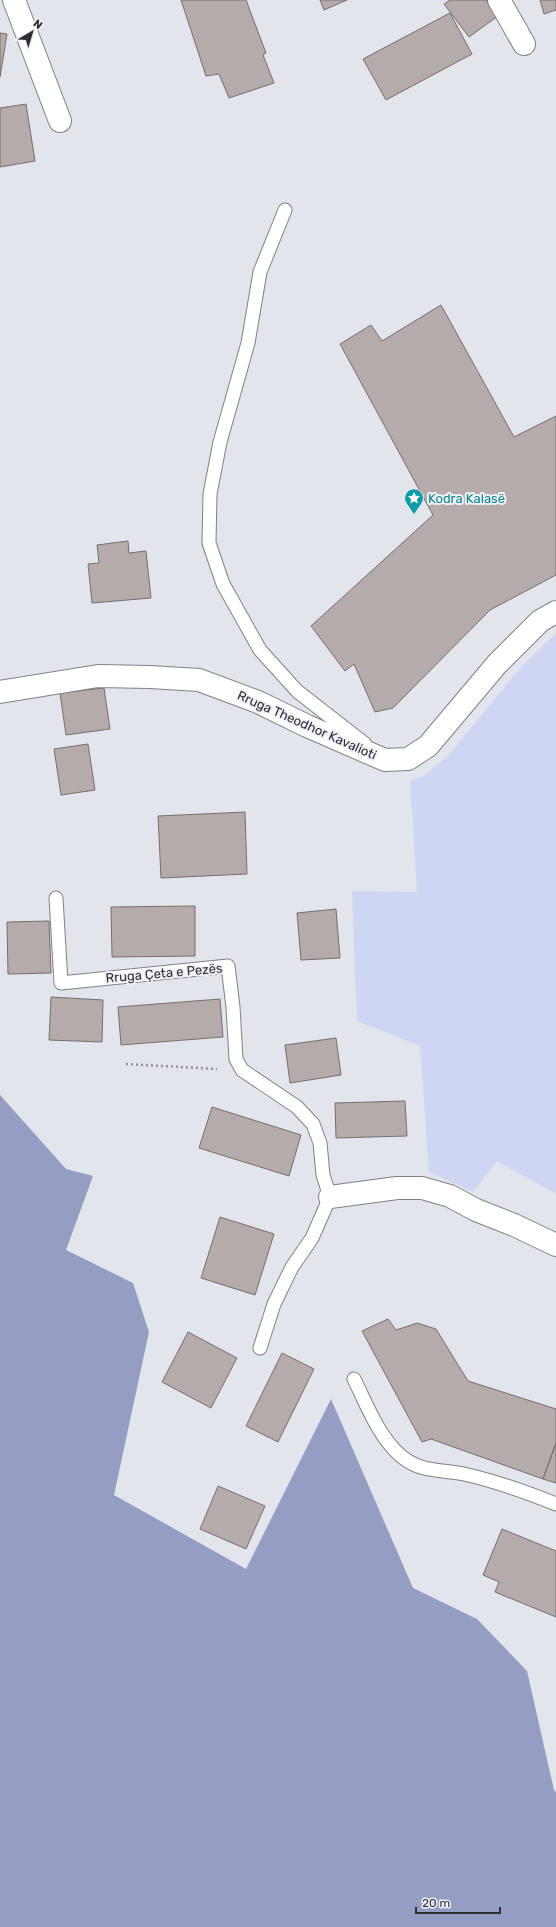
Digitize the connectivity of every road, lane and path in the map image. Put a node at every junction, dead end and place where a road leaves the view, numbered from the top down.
1 (14, 0) edge
2 (499, 0) edge
3 (524, 44) dead end
4 (60, 121) dead end
5 (285, 210) dead end
6 (556, 612) edge
7 (0, 692) edge
8 (385, 760) junction
9 (56, 898) dead end
10 (126, 1064) dead end
11 (242, 1070) junction
12 (330, 1197) junction
13 (556, 1245) edge
14 (260, 1348) dead end
15 (354, 1379) dead end
16 (556, 1504) edge

1 - 4 street
2 - 3 street
5 - 8 lane
6 - 8 street, Rruga Theodhor Kavalioti
7 - 8 street, Rruga Theodhor Kavalioti
9 - 11 lane, Rruga Çeta e Pezës
10 - 11 path
11 - 12 lane
12 - 13 street
12 - 14 lane
15 - 16 lane

